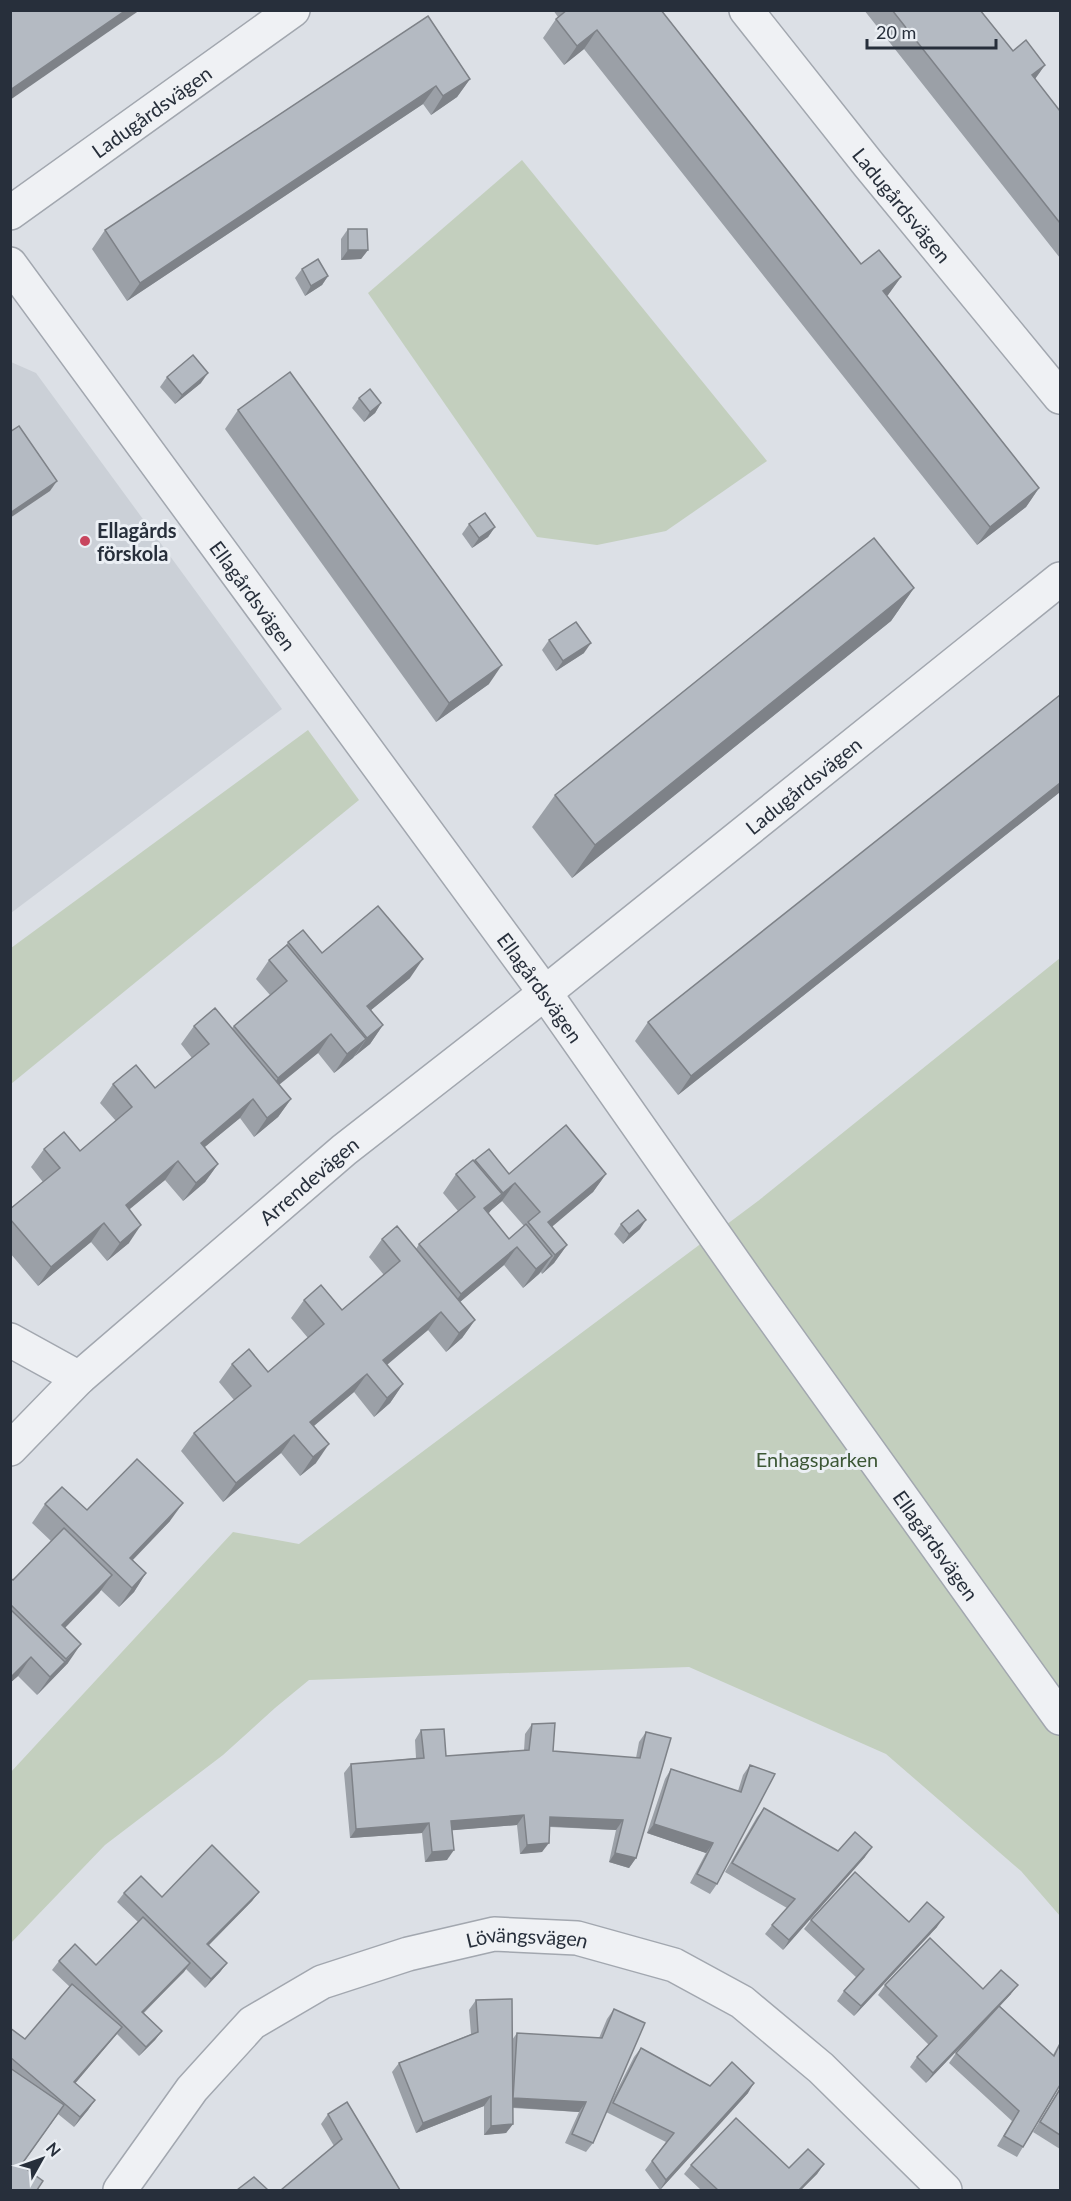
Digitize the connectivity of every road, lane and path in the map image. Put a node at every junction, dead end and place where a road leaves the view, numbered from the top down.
1 (293, 10) edge
2 (746, 10) edge
3 (10, 213) edge
4 (10, 264) edge
5 (1060, 397) edge
6 (1060, 579) edge
7 (545, 993) junction
8 (10, 1340) edge
9 (79, 1378) junction
10 (10, 1449) edge
11 (1060, 1718) edge
12 (120, 2190) edge
13 (945, 2190) edge

1 - 3 street, Ladugårdsvägen
2 - 5 street, Ladugårdsvägen
4 - 7 street, Ellagårdsvägen
6 - 7 street, Ladugårdsvägen
7 - 9 street, Arrendevägen
7 - 11 street, Ellagårdsvägen
8 - 9 street
9 - 10 street, Arrendevägen
12 - 13 street, Lövängsvägen

